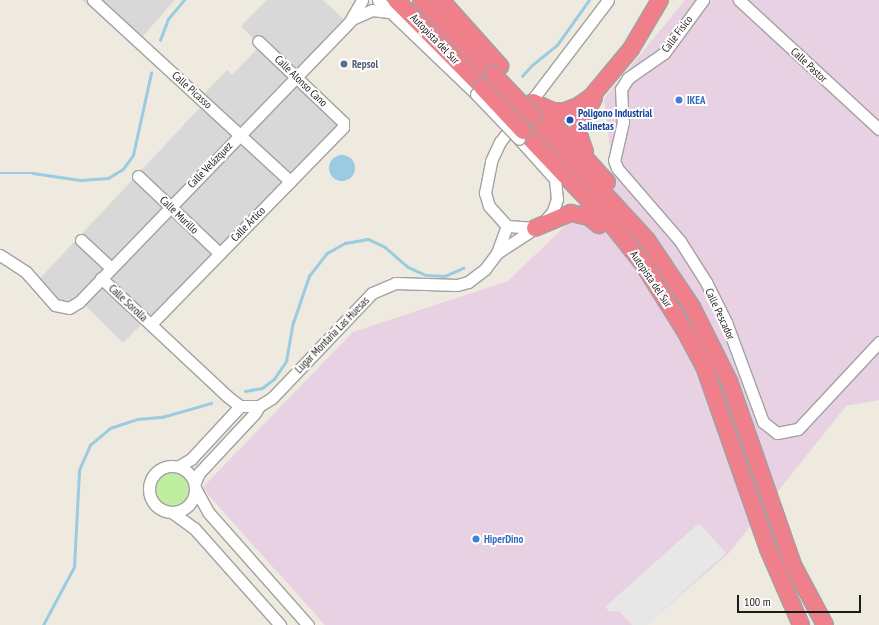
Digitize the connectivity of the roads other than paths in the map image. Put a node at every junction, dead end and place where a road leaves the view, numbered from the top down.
1 (93, 0) edge
2 (362, 0) edge
3 (378, 0) edge
4 (421, 0) edge
5 (441, 0) edge
6 (608, 0) edge
7 (703, 0) edge
8 (739, 0) edge
9 (656, 3) edge
10 (390, 4) edge
11 (350, 21) junction
12 (258, 41) dead end
13 (436, 52) joint
14 (496, 70) junction
15 (295, 76) junction
16 (628, 78) joint
17 (601, 86) junction
18 (479, 90) junction
19 (534, 108) junction
20 (343, 122) joint
21 (879, 129) edge
22 (240, 134) junction
23 (521, 135) junction
24 (593, 164) junction
25 (550, 171) junction
26 (138, 176) dead end
27 (290, 181) junction
28 (170, 206) junction
29 (627, 217) junction
30 (599, 225) junction
31 (507, 226) junction
32 (535, 228) junction
33 (81, 240) dead end
34 (219, 253) junction
35 (497, 253) junction
36 (0, 255) edge
37 (111, 268) junction
38 (101, 278) junction
39 (153, 326) junction
40 (879, 342) edge
41 (704, 366) junction
42 (240, 406) junction
43 (259, 406) junction
44 (179, 466) junction
45 (195, 486) junction
46 (188, 506) junction
47 (173, 512) junction
48 (208, 512) junction
49 (194, 528) junction
50 (280, 625) edge
51 (308, 625) edge
52 (801, 625) edge
53 (825, 625) edge

1 - 22 street, Calle Picasso
2 - 11 street, Calle Velázquez
3 - 10 street
4 - 14 highway, Autopista del Sur
5 - 14 highway
6 - 31 street
7 - 16 street, Calle Físico
8 - 21 street, Calle Pastor
9 - 17 highway
10 - 11 street, Calle Velázquez
10 - 13 highway
10 - 18 highway, Autopista del Sur
11 - 15 street, Calle Velázquez
12 - 15 street, Calle Alonso Cano
13 - 18 street
14 - 19 highway, Autopista del Sur, bridge
15 - 20 street, Calle Alonso Cano
15 - 22 street, Calle Velázquez
16 - 40 street, Calle Pescador
17 - 19 highway
17 - 24 highway
18 - 23 highway, Autopista del Sur, bridge
19 - 24 highway
19 - 29 highway, Autopista del Sur
20 - 27 street, Calle Ártico
22 - 27 street, Calle Picasso
22 - 28 street, Calle Velázquez
23 - 25 street
23 - 41 highway, Autopista del Sur
24 - 29 highway
25 - 30 highway
25 - 32 street, Lugar Montaña Las Huesas
26 - 28 street, Calle Murillo
27 - 34 street, Calle Ártico
28 - 34 street, Calle Murillo
28 - 37 street, Calle Velázquez
29 - 53 highway, Autopista del Sur
30 - 32 highway
30 - 41 highway
31 - 32 street
31 - 35 street, Lugar Montaña Las Huesas
32 - 35 street, Lugar Montaña Las Huesas
33 - 37 street, Calle Sorolla
34 - 39 street, Calle Ártico
35 - 43 street, Lugar Montaña Las Huesas
36 - 38 street, Calle Velázquez
37 - 38 street, Calle Velázquez
38 - 39 street, Calle Sorolla
39 - 42 street
41 - 52 highway, Autopista del Sur
42 - 43 street
42 - 44 street
43 - 45 street, Lugar Montaña Las Huesas
44 - 45 street
44 - 47 street
45 - 46 street, Lugar Montaña Las Huesas
45 - 48 street
46 - 47 street
46 - 48 street
46 - 49 street
47 - 49 street
48 - 51 street
49 - 50 street

